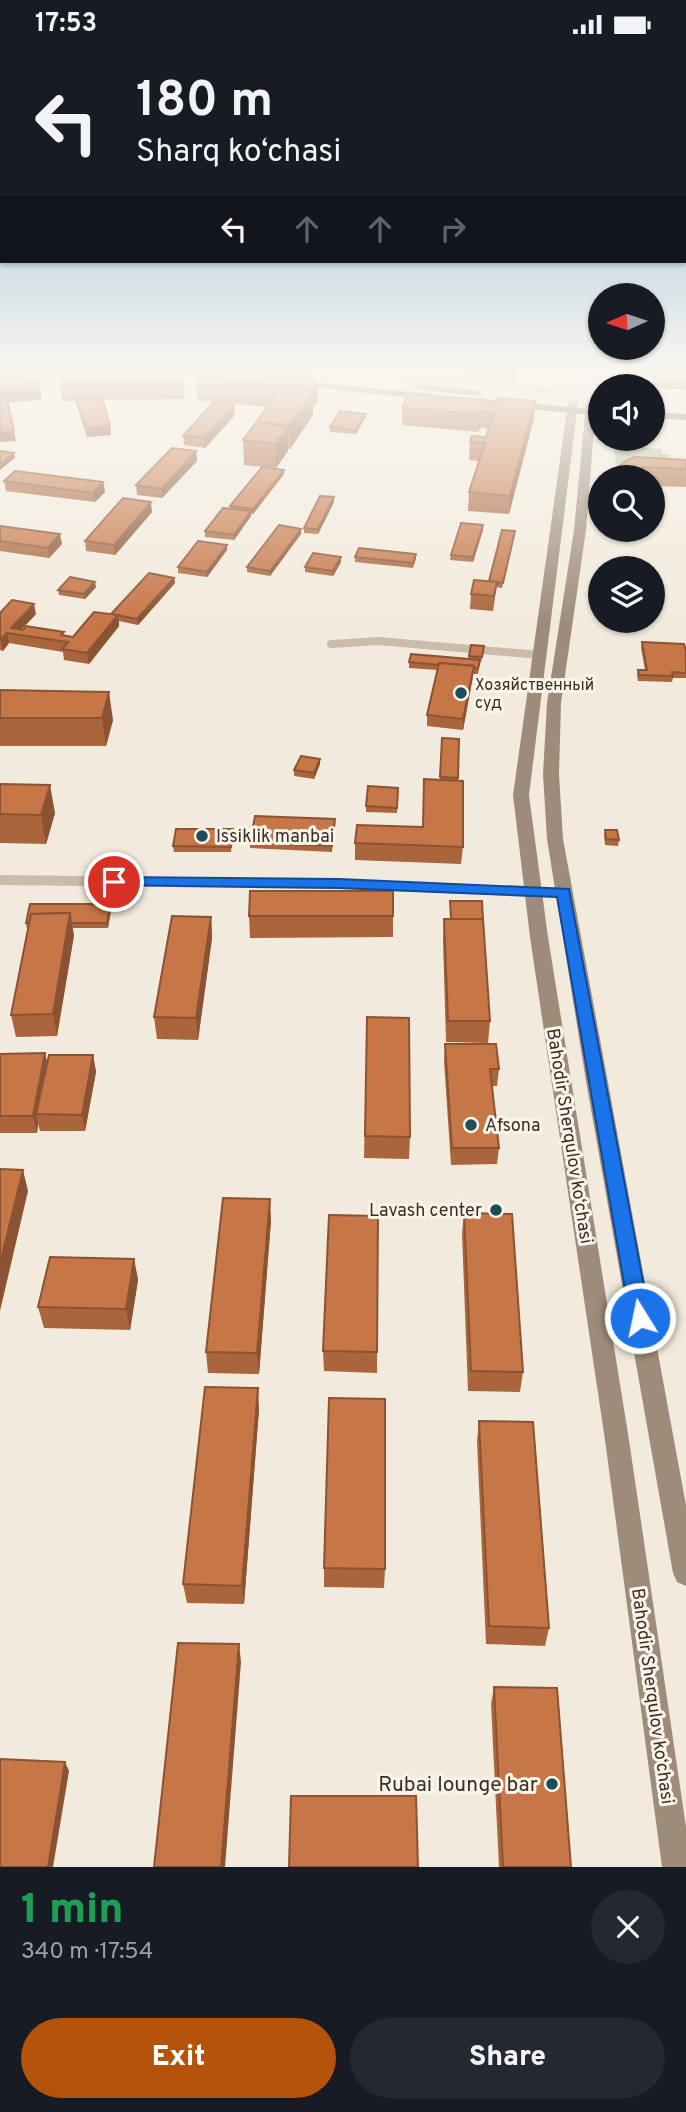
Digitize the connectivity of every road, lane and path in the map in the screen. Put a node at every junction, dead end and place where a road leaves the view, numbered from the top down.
1 (578, 454) edge
2 (584, 454) edge
3 (331, 644) dead end
4 (539, 655) junction
5 (0, 880) edge
6 (534, 891) junction
7 (564, 893) junction
8 (539, 937) junction
9 (571, 938) junction
10 (686, 1573) edge
11 (677, 1867) edge

1 - 4 main road, Bahodir Sherqulov ko‘chasi
2 - 7 main road, Bahodir Sherqulov ko‘chasi
3 - 4 lane
4 - 6 main road, Bahodir Sherqulov ko‘chasi
5 - 6 street
6 - 7 street
6 - 8 main road, Bahodir Sherqulov ko‘chasi
7 - 9 main road, Bahodir Sherqulov ko‘chasi
8 - 9 main road
8 - 11 main road, Bahodir Sherqulov ko‘chasi
9 - 10 main road, Bahodir Sherqulov ko‘chasi

